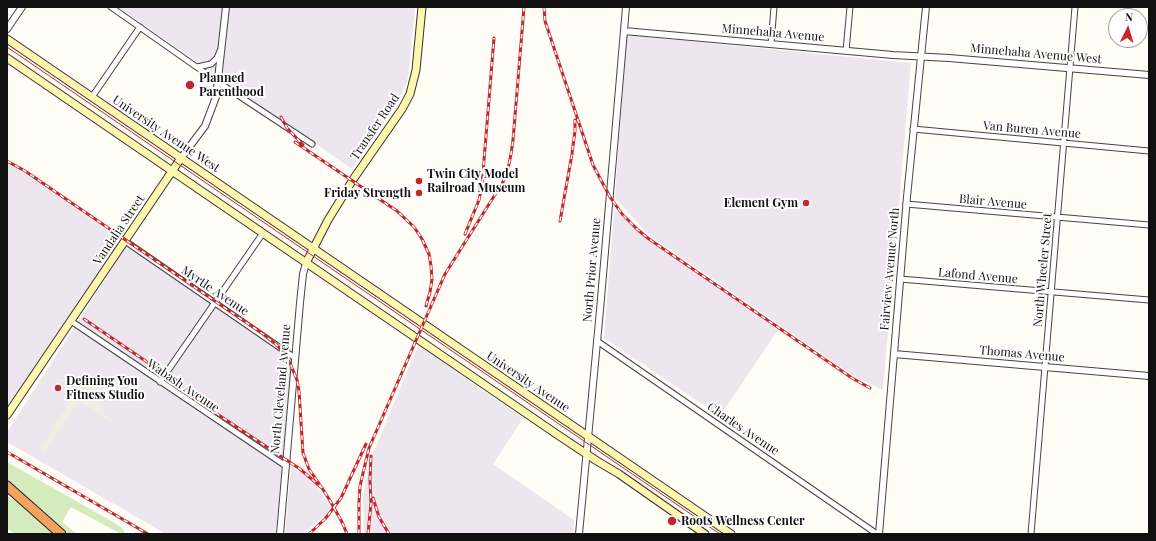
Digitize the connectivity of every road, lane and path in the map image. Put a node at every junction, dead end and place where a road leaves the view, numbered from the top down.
1 (22, 7) edge
2 (111, 7) edge
3 (226, 7) edge
4 (422, 7) edge
5 (626, 7) edge
6 (774, 7) edge
7 (850, 7) edge
8 (926, 7) edge
9 (1075, 7) edge
10 (140, 27) junction
11 (7, 29) edge
12 (624, 31) junction
13 (7, 39) edge
14 (771, 44) junction
15 (222, 48) junction
16 (846, 51) junction
17 (920, 56) junction
18 (7, 58) edge
19 (197, 67) junction
20 (1070, 68) junction
21 (1149, 75) edge
22 (218, 82) junction
23 (92, 97) junction
24 (913, 129) junction
25 (312, 144) dead end
26 (1064, 144) junction
27 (1149, 151) edge
28 (181, 158) junction
29 (172, 171) junction
30 (906, 204) junction
31 (1058, 217) junction
32 (1149, 225) edge
33 (263, 233) junction
34 (124, 241) junction
35 (313, 248) junction
36 (306, 263) junction
37 (900, 279) junction
38 (1052, 292) junction
39 (1149, 300) edge
40 (215, 303) junction
41 (71, 322) junction
42 (597, 341) junction
43 (894, 354) junction
44 (295, 358) junction
45 (1044, 367) junction
46 (1149, 376) edge
47 (160, 382) junction
48 (7, 415) edge
49 (589, 436) junction
50 (586, 454) junction
51 (286, 466) junction
52 (7, 486) edge
53 (11, 493) edge
54 (61, 534) edge
55 (280, 534) edge
56 (579, 534) edge
57 (705, 534) edge
58 (731, 534) edge
59 (878, 534) edge
60 (1031, 534) edge

1 - 11 street
2 - 10 street
3 - 15 street, Vandalia Street
4 - 35 main road, Transfer Road
5 - 12 street, North Prior Avenue
6 - 14 street
7 - 16 street
8 - 17 street, Fairview Avenue North
9 - 20 street, North Wheeler Street
10 - 19 street
10 - 23 street
12 - 14 street, Minnehaha Avenue
12 - 42 street, North Prior Avenue
13 - 23 main road, University Avenue West
14 - 16 street, Minnehaha Avenue
15 - 19 street, Vandalia Street
15 - 22 street, Vandalia Street
16 - 17 street, Minnehaha Avenue
17 - 20 street, Minnehaha Avenue West
17 - 24 street, Fairview Avenue North
18 - 29 main road
19 - 22 street
20 - 21 street, Minnehaha Avenue West
20 - 26 street, North Wheeler Street
22 - 25 street
22 - 28 street, Vandalia Street
23 - 28 main road, University Avenue West
24 - 26 street, Van Buren Avenue
24 - 30 street, Fairview Avenue North
26 - 27 street, Van Buren Avenue
26 - 31 street, North Wheeler Street
28 - 29 main road, Vandalia Street
28 - 35 main road, University Avenue West
29 - 33 main road
29 - 34 main road, Vandalia Street
30 - 31 street, Blair Avenue
30 - 37 street, Fairview Avenue North
31 - 32 street, Blair Avenue
31 - 38 street, North Wheeler Street
33 - 36 main road
33 - 40 street
34 - 40 street, Myrtle Avenue
34 - 41 main road, Vandalia Street
35 - 36 main road, North Cleveland Avenue
35 - 49 main road, University Avenue
36 - 44 street, North Cleveland Avenue
36 - 50 main road
37 - 38 street, Lafond Avenue
37 - 43 street, Fairview Avenue North
38 - 39 street, Lafond Avenue
38 - 45 street, North Wheeler Street
40 - 44 street, Myrtle Avenue
40 - 47 street
41 - 47 street, Wabash Avenue
41 - 48 main road, Vandalia Street
42 - 49 street, North Prior Avenue
42 - 59 street, Charles Avenue
43 - 45 street, Thomas Avenue
43 - 59 street, Fairview Avenue North
44 - 51 street, North Cleveland Avenue
45 - 46 street, Thomas Avenue
45 - 60 street, North Wheeler Street
47 - 51 street, Wabash Avenue
49 - 50 street, North Prior Avenue
49 - 58 main road, University Avenue
50 - 56 street, North Prior Avenue
50 - 57 main road
51 - 55 street, North Cleveland Avenue
52 - 53 highway
53 - 54 highway

